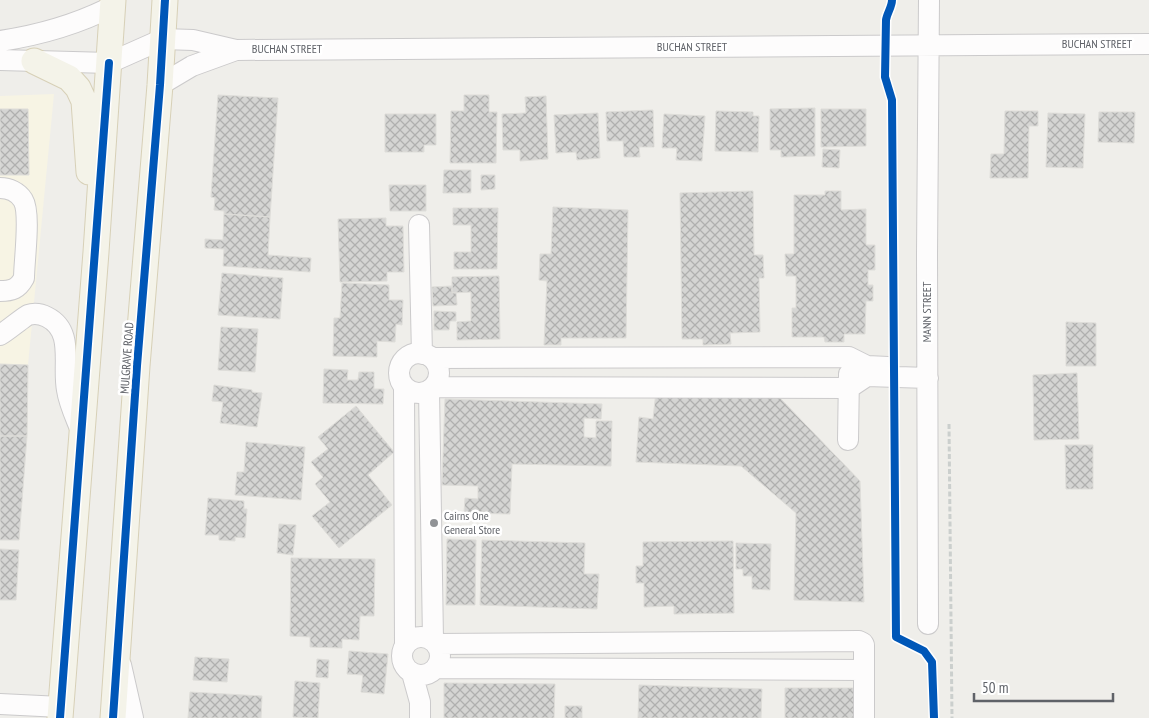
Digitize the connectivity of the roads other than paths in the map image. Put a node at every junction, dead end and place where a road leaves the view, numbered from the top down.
1 (165, 0) edge
2 (930, 0) edge
3 (113, 3) edge
4 (163, 39) junction
5 (0, 41) edge
6 (1149, 44) edge
7 (930, 46) junction
8 (236, 50) junction
9 (0, 60) edge
10 (34, 60) junction
11 (109, 63) junction
12 (160, 86) junction
13 (0, 188) edge
14 (419, 225) dead end
15 (96, 252) junction
16 (0, 291) edge
17 (0, 335) edge
18 (427, 356) junction
19 (849, 357) junction
20 (928, 373) junction
21 (404, 386) junction
22 (432, 388) junction
23 (849, 388) junction
24 (82, 432) junction
25 (848, 440) dead end
26 (928, 624) dead end
27 (435, 642) junction
28 (405, 644) junction
29 (118, 656) junction
30 (863, 670) junction
31 (426, 671) junction
32 (0, 704) edge
33 (420, 710) edge
34 (61, 713) edge
35 (114, 718) edge
36 (133, 718) edge
37 (864, 718) edge

1 - 4 main road, MULGRAVE ROAD
2 - 7 street, MANN STREET
3 - 5 street
3 - 11 main road
4 - 8 street, BUCHAN STREET
4 - 11 street, BUCHAN STREET
4 - 12 main road, MULGRAVE ROAD
6 - 7 street, BUCHAN STREET
7 - 8 street, BUCHAN STREET
7 - 20 street, MANN STREET
8 - 12 street, BUCHAN STREET
9 - 10 street, BUCHAN STREET
10 - 11 street, BUCHAN STREET
10 - 15 main road
11 - 15 main road
12 - 29 main road, MULGRAVE ROAD
13 - 16 street
14 - 18 street
15 - 24 main road
17 - 24 street
18 - 19 street
18 - 21 street
18 - 22 street
19 - 20 street
19 - 23 street
20 - 23 street
20 - 26 street, MANN STREET
21 - 22 street
21 - 28 street
22 - 23 street
22 - 27 street
23 - 25 street
24 - 34 main road
27 - 28 street
27 - 30 street
27 - 31 street
28 - 31 street
29 - 35 main road, MULGRAVE ROAD
29 - 36 street
30 - 31 street
30 - 37 street
31 - 33 street
32 - 34 street

